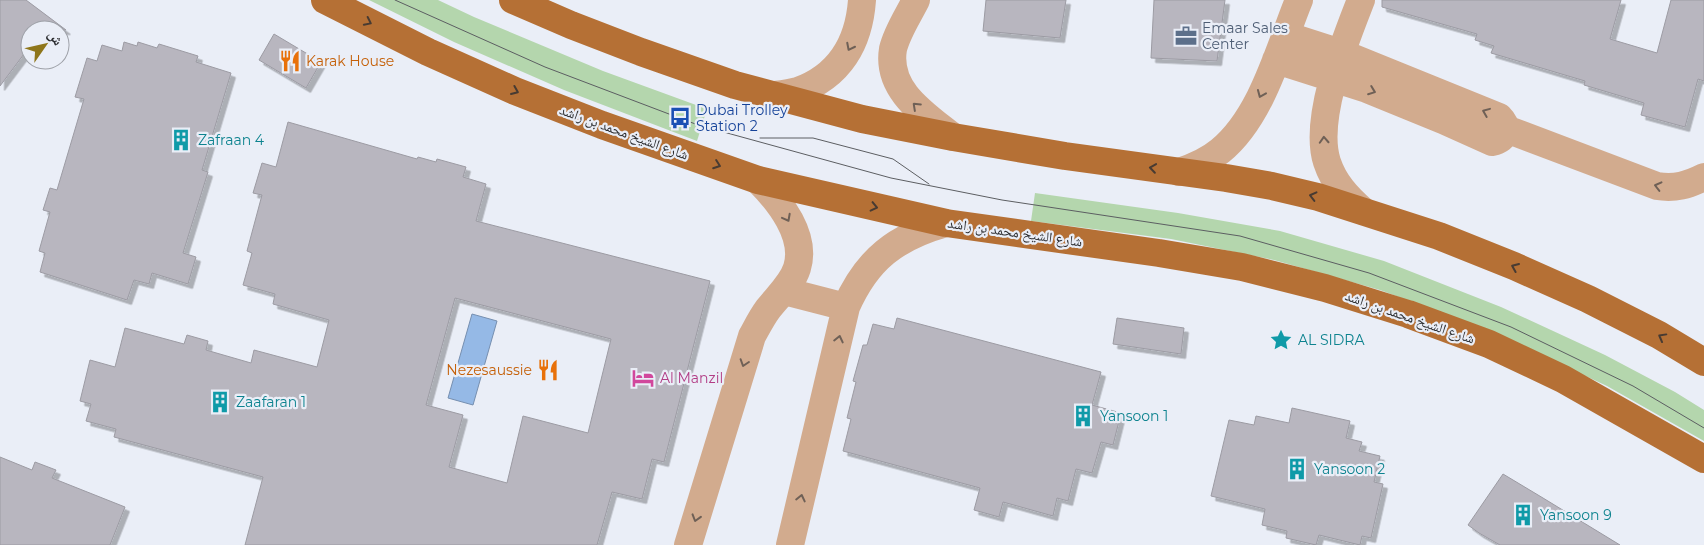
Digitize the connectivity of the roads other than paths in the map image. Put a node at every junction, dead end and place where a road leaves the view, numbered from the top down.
1 (325, 0) edge
2 (513, 0) edge
3 (862, 0) edge
4 (916, 0) edge
5 (1299, 0) edge
6 (1360, 0) edge
7 (1285, 34) junction
8 (1276, 60) junction
9 (1337, 65) junction
10 (775, 95) junction
11 (953, 137) junction
12 (1179, 172) junction
13 (1704, 177) edge
14 (758, 180) junction
15 (1363, 211) junction
16 (946, 223) junction
17 (784, 291) junction
18 (846, 307) junction
19 (1704, 362) edge
20 (1704, 459) edge
21 (688, 545) edge
22 (790, 545) edge

1 -> 14 main road, شارع الشيخ محمد بن راشد
2 - 10 main road
3 -> 10 lane
11 -> 4 lane
5 - 7 lane
6 - 9 lane
7 - 8 lane
7 - 9 lane
8 - 9 lane
8 -> 12 lane
13 -> 9 lane
15 -> 9 lane
10 - 11 main road
12 -> 11 main road
15 -> 12 main road
14 -> 16 main road, شارع الشيخ محمد بن راشد
14 -> 17 lane
19 -> 15 main road
16 - 18 lane
16 - 20 main road, شارع الشيخ محمد بن راشد
17 - 18 lane
17 -> 21 lane
22 -> 18 lane

